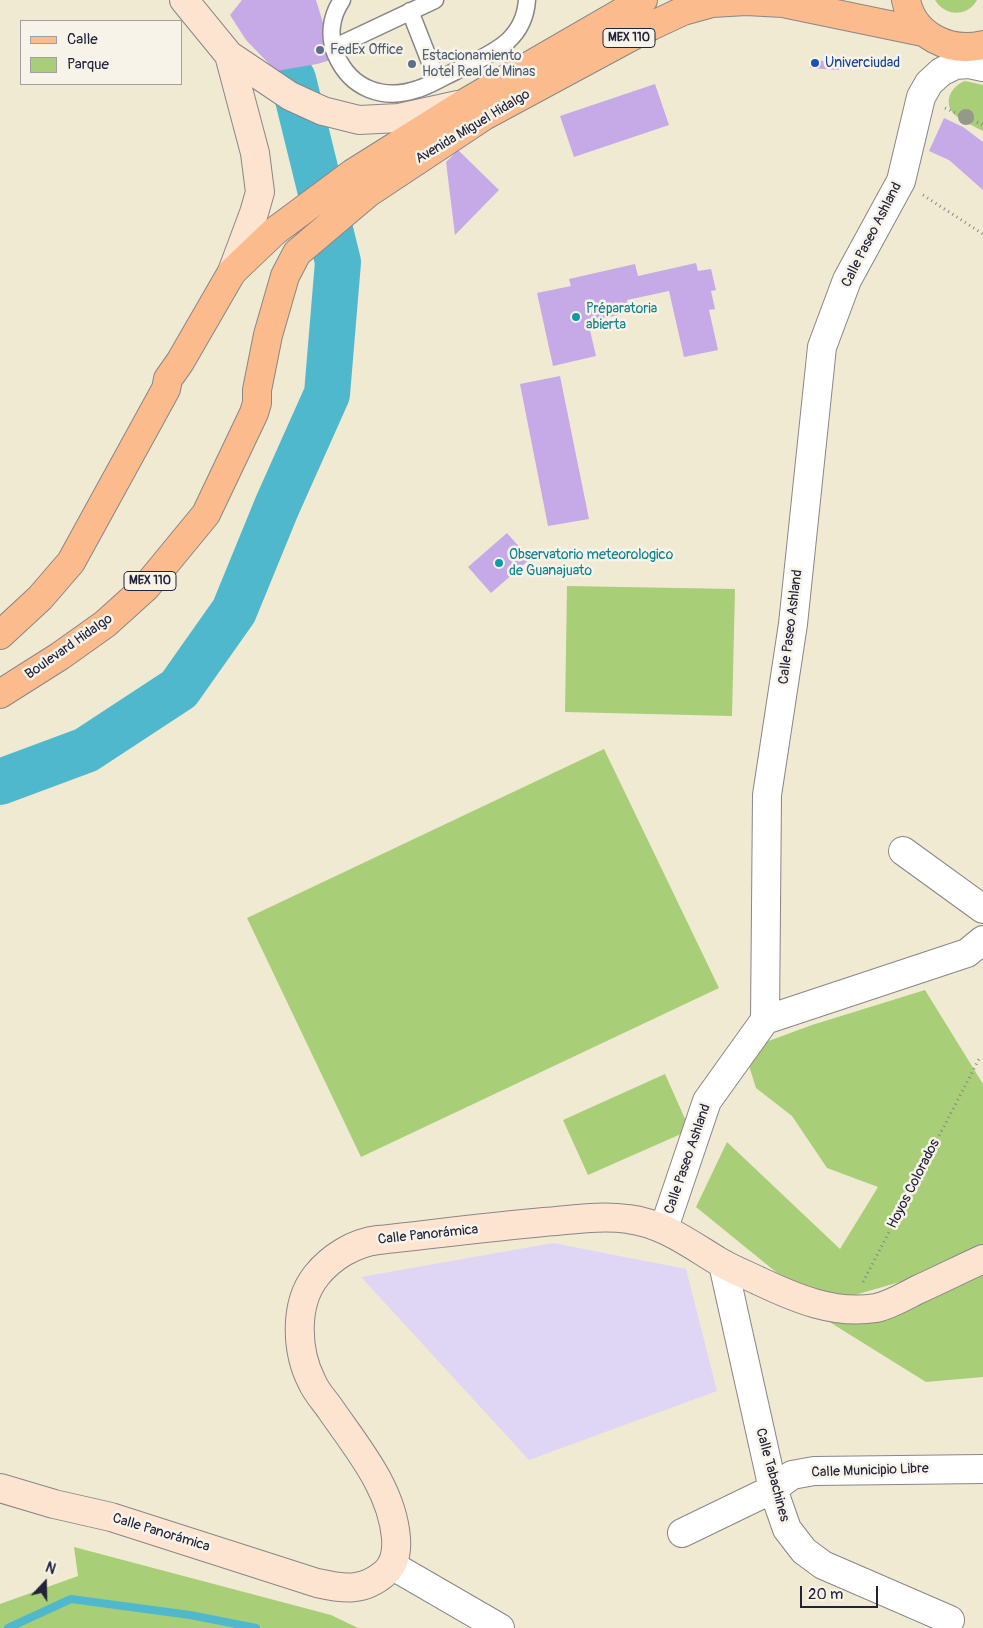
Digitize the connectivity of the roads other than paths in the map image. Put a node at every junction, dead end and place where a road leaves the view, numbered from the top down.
1 (184, 0) edge
2 (342, 0) edge
3 (434, 0) edge
4 (527, 0) edge
5 (643, 0) edge
6 (906, 0) edge
7 (410, 11) junction
8 (923, 32) junction
9 (333, 48) junction
10 (980, 53) edge
11 (229, 55) junction
12 (436, 80) junction
13 (463, 104) junction
14 (360, 183) junction
15 (232, 272) junction
16 (0, 635) edge
17 (0, 694) edge
18 (903, 851) dead end
19 (983, 909) edge
20 (983, 940) edge
21 (765, 1020) junction
22 (664, 1228) junction
23 (983, 1259) edge
24 (723, 1264) junction
25 (983, 1469) edge
26 (0, 1488) edge
27 (774, 1489) junction
28 (682, 1533) dead end
29 (393, 1566) junction
30 (950, 1620) dead end
31 (500, 1628) edge

1 - 11 street
2 - 9 lane
3 - 7 lane
4 - 12 lane
5 - 13 main road, Avenida Miguel Hidalgo / MEX 110
6 - 8 main road, MEX 110
7 - 9 lane
7 - 12 lane
8 - 10 main road, MEX 110
8 - 14 main road, Avenida Miguel Hidalgo / MEX 110
9 - 12 lane
10 - 21 street, Calle Paseo Ashland
11 - 13 street
11 - 15 street
13 - 14 main road, Avenida Miguel Hidalgo / MEX 110
14 - 15 main road, MEX 110
14 - 17 main road, Boulevard Hidalgo / MEX 110
15 - 16 main road, MEX 110
18 - 19 street
20 - 21 street
21 - 22 street, Calle Paseo Ashland
22 - 24 street, Calle Panorámica
22 - 29 street, Calle Panorámica
23 - 24 street, Calle Panorámica
24 - 27 street, Calle Tabachines
25 - 27 street, Calle Municipio Libre
26 - 29 street, Calle Panorámica
27 - 28 street, Calle Municipio Libre
27 - 30 street, Calle Tabachines
29 - 31 street

